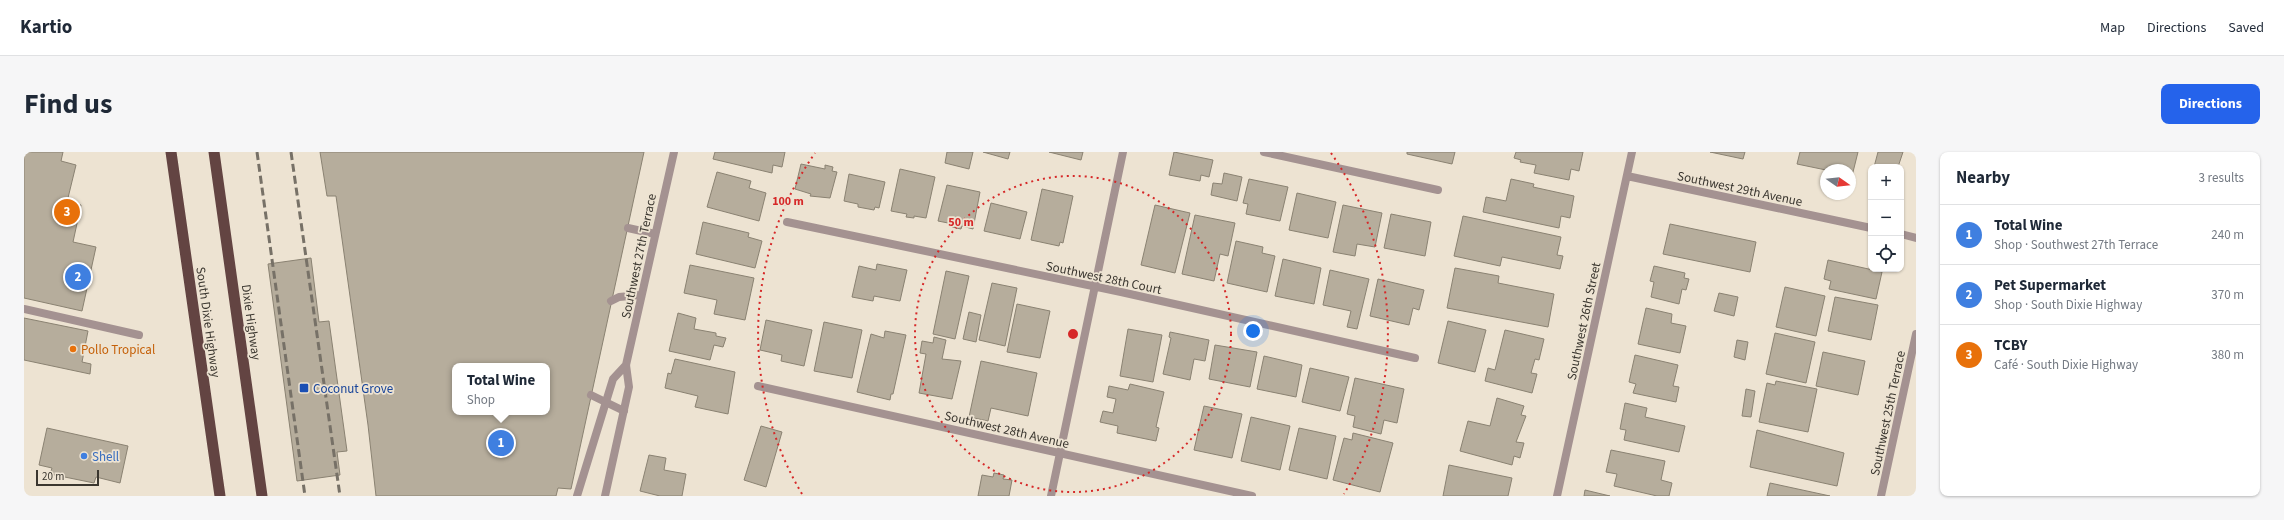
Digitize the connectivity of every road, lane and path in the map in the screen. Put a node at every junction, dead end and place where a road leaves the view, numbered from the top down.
1 (171, 152) edge
2 (214, 152) edge
3 (674, 152) edge
4 (1123, 152) edge
5 (1264, 152) edge
6 (1632, 152) edge
7 (1627, 176) junction
8 (1438, 190) dead end
9 (787, 222) dead end
10 (1868, 227) edge
11 (628, 228) dead end
12 (655, 234) junction
13 (1904, 235) edge
14 (1916, 238) edge
15 (1096, 286) junction
16 (641, 295) junction
17 (612, 301) dead end
18 (24, 309) edge
19 (1916, 334) edge
20 (139, 335) dead end
21 (1415, 358) dead end
22 (626, 365) junction
23 (758, 386) dead end
24 (591, 395) dead end
25 (605, 403) junction
26 (624, 411) junction
27 (1061, 453) junction
28 (220, 496) edge
29 (262, 496) edge
30 (577, 496) edge
31 (605, 496) edge
32 (1051, 496) edge
33 (1252, 496) edge
34 (1557, 496) edge
35 (1881, 496) edge

1 - 28 highway, South Dixie Highway
2 - 29 highway, Dixie Highway
3 - 12 street, Southwest 27th Terrace
4 - 15 street
5 - 8 street
6 - 7 street, Southwest 26th Street
7 - 10 street, Southwest 29th Avenue
7 - 34 street, Southwest 26th Street
9 - 15 street, Southwest 28th Court
11 - 12 street
12 - 16 street, Southwest 27th Terrace
13 - 14 street
15 - 21 street, Southwest 28th Court
15 - 27 street
16 - 17 street
16 - 22 street, Southwest 27th Terrace
18 - 20 street
19 - 35 street, Southwest 25th Terrace
22 - 25 street
22 - 26 street, Southwest 27th Terrace
23 - 27 street, Southwest 28th Avenue
24 - 25 street
25 - 26 street
25 - 30 street
26 - 31 street, Southwest 27th Terrace
27 - 32 street
27 - 33 street, Southwest 28th Avenue

